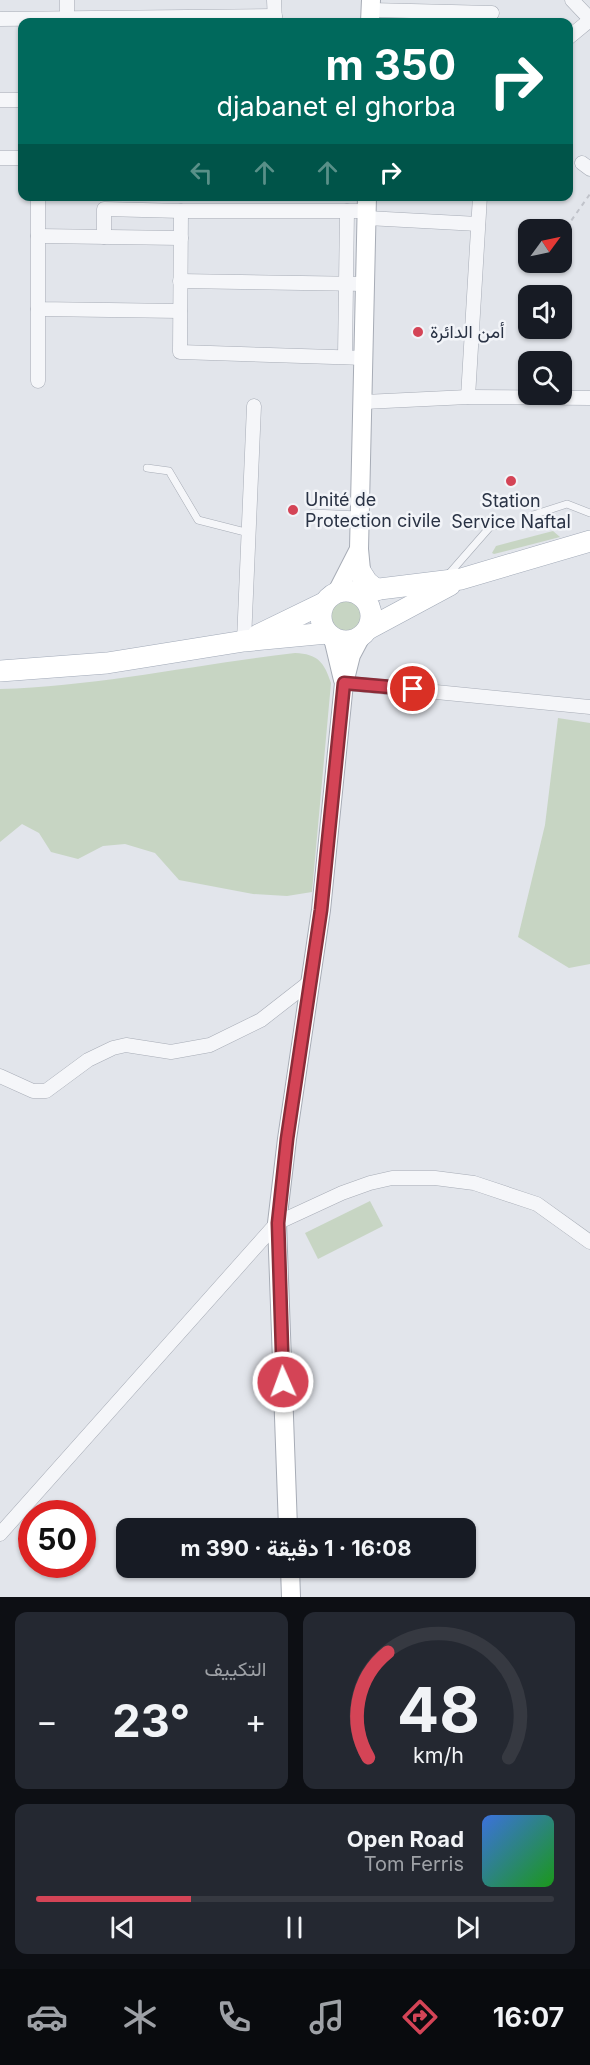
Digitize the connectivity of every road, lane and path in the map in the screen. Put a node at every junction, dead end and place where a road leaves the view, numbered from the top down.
1 (68, 0) edge
2 (274, 0) edge
3 (572, 0) edge
4 (371, 11) edge
5 (492, 13) dead end
6 (67, 18) edge
7 (275, 18) edge
8 (0, 19) edge
9 (18, 19) edge
10 (590, 19) edge
11 (573, 34) edge
12 (0, 100) edge
13 (18, 100) edge
14 (0, 158) edge
15 (18, 158) edge
16 (590, 194) edge
17 (38, 201) edge
18 (480, 201) edge
19 (367, 209) edge
20 (181, 210) junction
21 (347, 211) junction
22 (572, 219) edge
23 (478, 224) junction
24 (38, 236) junction
25 (104, 237) junction
26 (181, 238) junction
27 (180, 281) junction
28 (346, 283) junction
29 (366, 284) junction
30 (38, 309) junction
31 (180, 311) junction
32 (345, 357) junction
33 (365, 358) junction
34 (38, 381) dead end
35 (468, 397) junction
36 (590, 398) edge
37 (364, 402) junction
38 (254, 406) dead end
39 (147, 468) dead end
40 (313, 513) dead end
41 (590, 513) edge
42 (360, 515) junction
43 (533, 515) dead end
44 (502, 524) dead end
45 (249, 533) junction
46 (590, 541) edge
47 (359, 549) junction
48 (452, 580) junction
49 (355, 592) junction
50 (364, 633) junction
51 (330, 636) junction
52 (244, 641) junction
53 (0, 671) edge
54 (344, 683) junction
55 (590, 707) edge
56 (311, 981) junction
57 (0, 1076) edge
58 (278, 1223) junction
59 (590, 1242) edge
60 (288, 1518) edge
61 (0, 1534) edge
62 (290, 1578) edge
63 (291, 1597) edge

1 - 6 street
2 - 7 street
3 - 10 street
4 - 5 street
8 - 9 street
10 - 11 street
12 - 13 street
14 - 15 street
16 - 22 path
17 - 24 street
18 - 23 street
19 - 21 street
19 - 23 street
19 - 29 main road
20 - 21 street
20 - 25 street
20 - 26 street
21 - 28 street
23 - 35 street
24 - 25 street
24 - 30 street
25 - 26 street
26 - 27 street
27 - 28 street
27 - 31 street
28 - 29 street
28 - 32 street
29 - 33 main road
30 - 31 street
30 - 34 street
31 - 32 street
32 - 33 street
33 - 37 main road
35 - 36 street
35 - 37 street
37 - 42 main road
38 - 45 street
39 - 45 lane
40 - 42 lane
41 - 43 lane
42 - 47 main road
44 - 48 lane
45 - 52 street
46 - 48 main road
47 - 49 main road
47 - 49 main road
48 - 49 main road
48 - 50 main road
49 - 50 main road
49 - 51 main road
49 - 52 main road
50 - 51 main road
50 - 54 main road
51 - 52 main road
51 - 54 main road
52 - 53 main road
54 - 55 street
54 - 56 main road
56 - 57 street
56 - 58 main road
58 - 59 street
58 - 60 main road
58 - 61 street
62 - 63 main road

